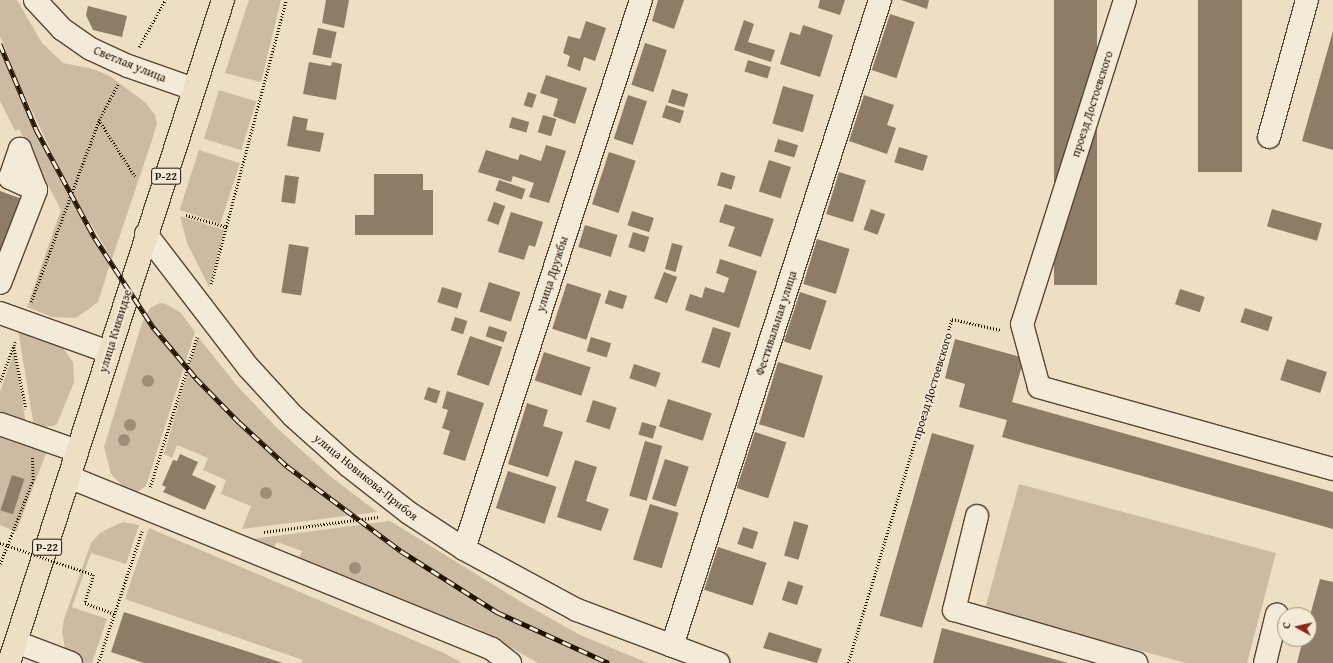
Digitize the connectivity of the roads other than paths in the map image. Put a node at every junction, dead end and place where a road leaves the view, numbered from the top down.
1 (34, 0) edge
2 (223, 0) edge
3 (641, 0) edge
4 (880, 0) edge
5 (1125, 0) edge
6 (1307, 0) edge
7 (194, 89) junction
8 (1269, 136) dead end
9 (36, 190) dead end
10 (146, 234) junction
11 (0, 283) edge
12 (0, 313) edge
13 (109, 352) junction
14 (0, 424) edge
15 (77, 451) junction
16 (1333, 469) edge
17 (69, 477) junction
18 (977, 516) dead end
19 (464, 549) junction
20 (1277, 614) dead end
21 (16, 642) junction
22 (672, 646) junction
23 (9, 663) edge
24 (71, 663) edge
25 (510, 663) edge
26 (718, 663) edge
27 (1136, 663) edge
28 (1265, 663) edge

1 - 7 street, Светлая улица
2 - 7 main road, улица Киквидзе / Р-22
3 - 19 street, улица Дружбы
4 - 22 street, Фестивальная улица
5 - 16 street, проезд Достоевского
6 - 8 street
7 - 10 main road, улица Киквидзе / Р-22
9 - 11 street
10 - 13 main road, улица Киквидзе / Р-22
10 - 19 street, улица Новикова-Прибоя
12 - 13 street
13 - 15 main road, улица Киквидзе / Р-22
14 - 15 street
15 - 17 main road, улица Киквидзе / Р-22
17 - 21 main road, улица Киквидзе / Р-22
17 - 25 street
18 - 27 street
19 - 22 street, улица Новикова-Прибоя
20 - 28 street
21 - 23 main road, улица Киквидзе / Р-22
21 - 24 street
22 - 26 street, улица Новикова-Прибоя

